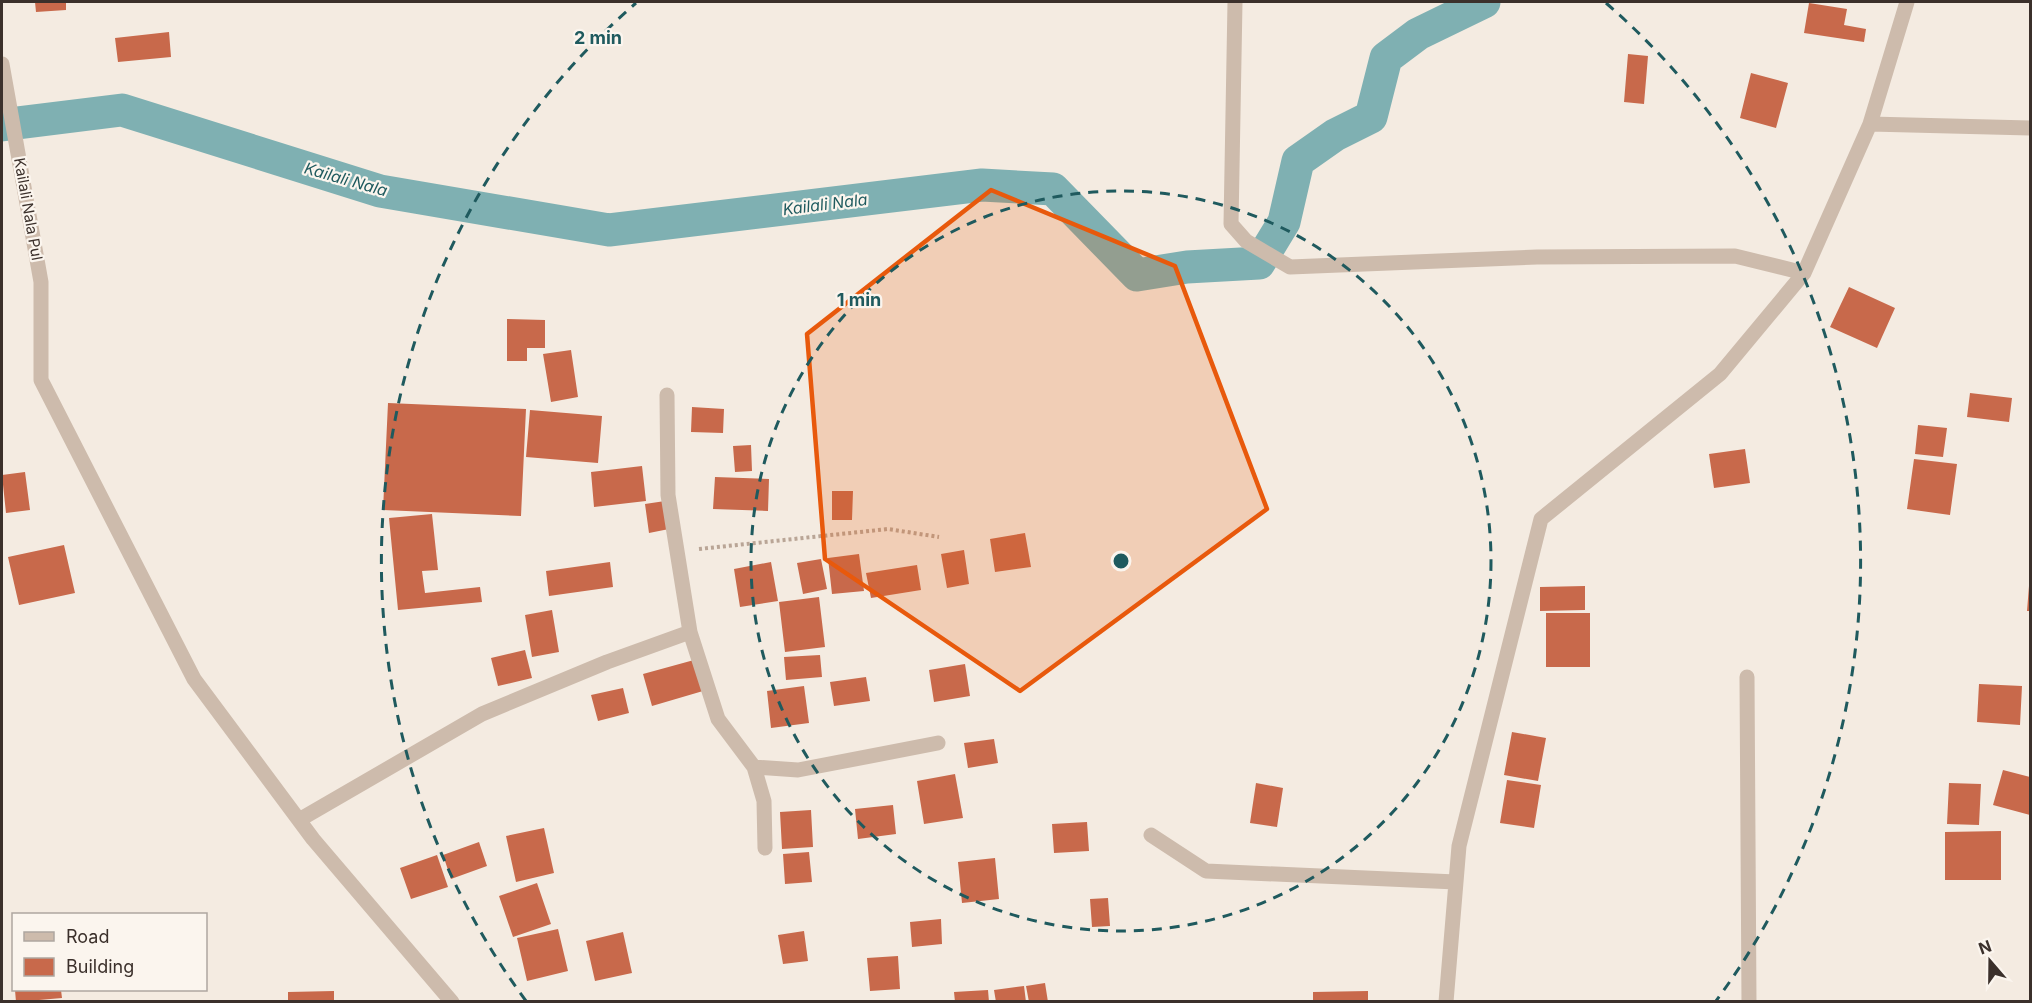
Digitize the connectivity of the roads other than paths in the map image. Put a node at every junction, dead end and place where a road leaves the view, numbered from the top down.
1 (1235, 2) edge
2 (1907, 2) edge
3 (2, 64) edge
4 (1870, 124) junction
5 (2031, 128) edge
6 (1804, 273) junction
7 (667, 395) dead end
8 (690, 632) junction
9 (1747, 676) dead end
10 (938, 743) dead end
11 (754, 768) junction
12 (299, 820) junction
13 (1151, 835) dead end
14 (765, 848) dead end
15 (1456, 882) junction
16 (452, 1002) edge
17 (1446, 1002) edge
18 (1749, 1002) edge

1 - 6 street
2 - 4 street
3 - 12 street, Kailali Nala Pul
4 - 5 street
4 - 6 street
6 - 15 street
7 - 8 street
8 - 11 street
8 - 12 street
9 - 18 street
10 - 11 street
11 - 14 street
12 - 16 street, Kailali Nala Pul
13 - 15 street
15 - 17 street

